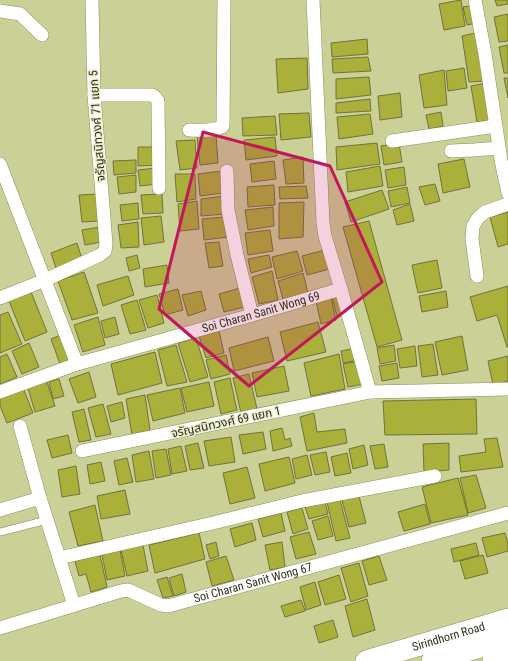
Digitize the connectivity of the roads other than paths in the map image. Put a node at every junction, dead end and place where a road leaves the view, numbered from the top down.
1 (92, 0) edge
2 (224, 0) edge
3 (313, 0) edge
4 (475, 0) edge
5 (0, 11) edge
6 (42, 35) dead end
7 (94, 95) junction
8 (496, 126) junction
9 (189, 130) dead end
10 (392, 141) dead end
11 (499, 148) junction
12 (451, 151) dead end
13 (0, 164) edge
14 (227, 170) dead end
15 (159, 188) dead end
16 (508, 193) edge
17 (508, 204) edge
18 (477, 276) dead end
19 (45, 280) junction
20 (341, 289) junction
21 (0, 298) edge
22 (252, 315) junction
23 (77, 364) junction
24 (508, 389) edge
25 (0, 392) edge
26 (370, 392) junction
27 (20, 426) dead end
28 (82, 451) dead end
29 (435, 476) dead end
30 (40, 498) junction
31 (0, 510) edge
32 (508, 513) edge
33 (47, 520) junction
34 (0, 532) edge
35 (59, 558) junction
36 (74, 605) junction
37 (508, 619) edge
38 (0, 628) edge
39 (508, 639) edge
40 (508, 657) edge
41 (366, 661) edge
42 (432, 661) edge
43 (493, 661) edge

1 - 7 street, จรัญสนิทวงศ์ 71 แยก 5
2 - 9 street
3 - 20 street
4 - 8 street
5 - 6 street
7 - 15 street
7 - 19 street, จรัญสนิทวงศ์ 71 แยก 5
8 - 10 street
8 - 11 street
11 - 12 street
11 - 16 street
13 - 19 street
14 - 22 street
17 - 18 street
19 - 21 street
19 - 23 street
20 - 22 street, Soi Charan Sanit Wong 69
20 - 26 street
22 - 23 street, Soi Charan Sanit Wong 69
23 - 25 street, Soi Charan Sanit Wong 69
24 - 26 street
26 - 28 street, จรัญสนิทวงศ์ 69 แยก 1
27 - 30 street
29 - 35 street
30 - 31 street
30 - 33 street
32 - 36 street, Soi Charan Sanit Wong 67
33 - 34 lane
33 - 35 street
35 - 36 street
36 - 38 street, Soi Charan Sanit Wong 67
37 - 41 main road, Sirindhorn Road
39 - 42 main road, Sirindhorn Road
40 - 43 main road

